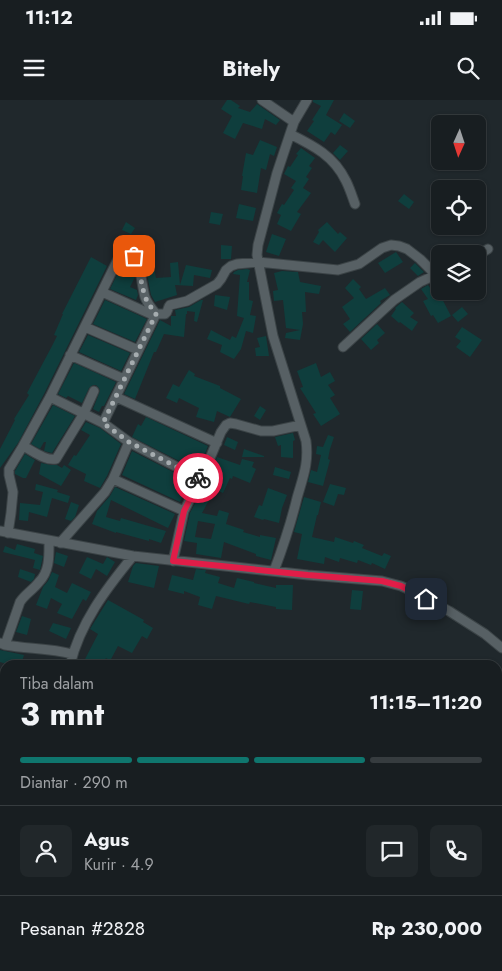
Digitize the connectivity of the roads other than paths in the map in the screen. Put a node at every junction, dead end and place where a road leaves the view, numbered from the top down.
1 (262, 100) edge
2 (307, 100) edge
3 (294, 122) junction
4 (290, 134) junction
5 (355, 204) dead end
6 (258, 262) junction
7 (431, 268) edge
8 (431, 277) edge
9 (102, 292) junction
10 (155, 315) junction
11 (85, 327) junction
12 (343, 347) dead end
13 (138, 350) junction
14 (70, 355) junction
15 (124, 379) junction
16 (94, 391) dead end
17 (50, 397) junction
18 (116, 397) junction
19 (84, 414) junction
20 (103, 423) junction
21 (301, 425) junction
22 (129, 442) junction
23 (217, 443) junction
24 (23, 446) junction
25 (113, 479) junction
26 (200, 479) junction
27 (184, 511) junction
28 (4, 532) edge
29 (49, 541) junction
30 (60, 543) junction
31 (133, 556) junction
32 (173, 561) junction
33 (274, 571) junction
34 (2, 644) edge
35 (502, 648) edge
36 (72, 654) junction
37 (71, 660) edge

1 - 3 street
2 - 3 street
3 - 4 street
4 - 5 street
4 - 6 street
6 - 7 street
6 - 10 street
6 - 21 street
8 - 12 street
9 - 10 street
9 - 10 street
9 - 11 street
10 - 13 street
11 - 13 street
11 - 14 street
13 - 15 street
14 - 15 street
14 - 17 street
15 - 18 street
16 - 19 street
17 - 19 street
17 - 24 street
18 - 20 street
18 - 23 street
19 - 20 street
19 - 24 street
20 - 22 street
21 - 23 street
21 - 33 street
22 - 25 street
22 - 26 street
23 - 26 street
24 - 28 street
25 - 27 street
25 - 30 street
26 - 27 street
27 - 32 street
28 - 29 street
29 - 30 street
29 - 34 street
30 - 31 street
31 - 32 street
31 - 36 street
32 - 33 street
33 - 35 street
34 - 36 street
36 - 37 street

